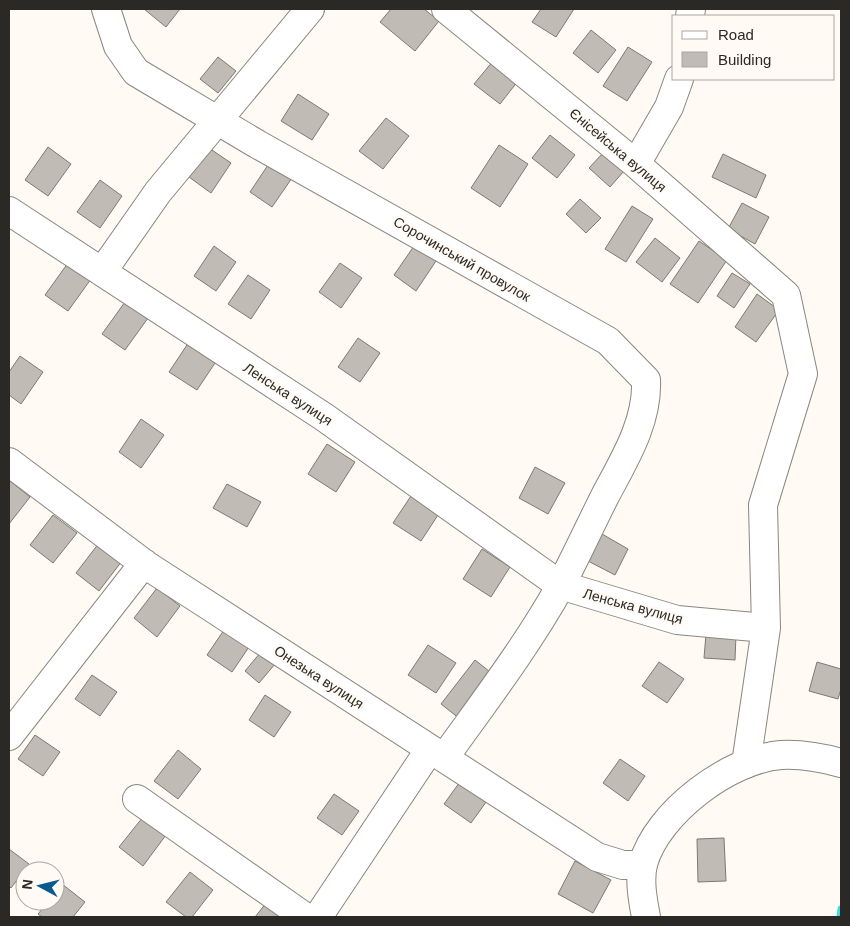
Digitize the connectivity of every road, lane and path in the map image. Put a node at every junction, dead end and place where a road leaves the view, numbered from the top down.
1 (106, 9) edge
2 (310, 9) edge
3 (446, 9) edge
4 (679, 80) edge
5 (218, 119) junction
6 (636, 164) junction
7 (9, 211) edge
8 (102, 272) junction
9 (9, 462) edge
10 (144, 563) junction
11 (560, 585) junction
12 (766, 628) junction
13 (9, 736) edge
14 (437, 754) junction
15 (837, 762) edge
16 (746, 764) junction
17 (137, 799) dead end
18 (643, 865) junction
19 (305, 917) edge
20 (318, 917) edge
21 (646, 917) edge

1 - 5 street, Сорочинський провулок
2 - 5 street
3 - 6 street, Єнісейська вулиця
4 - 6 street
5 - 8 street
5 - 11 street, Сорочинський провулок
6 - 12 street, Єнісейська вулиця
7 - 8 street, Ленська вулиця
8 - 11 street, Ленська вулиця
9 - 10 street, Онезька вулиця
10 - 13 street
10 - 14 street, Онезька вулиця
11 - 12 street, Ленська вулиця
11 - 14 street
12 - 16 street
14 - 18 street, Онезька вулиця
14 - 20 street
15 - 16 street
16 - 18 street
17 - 19 street
18 - 21 street

